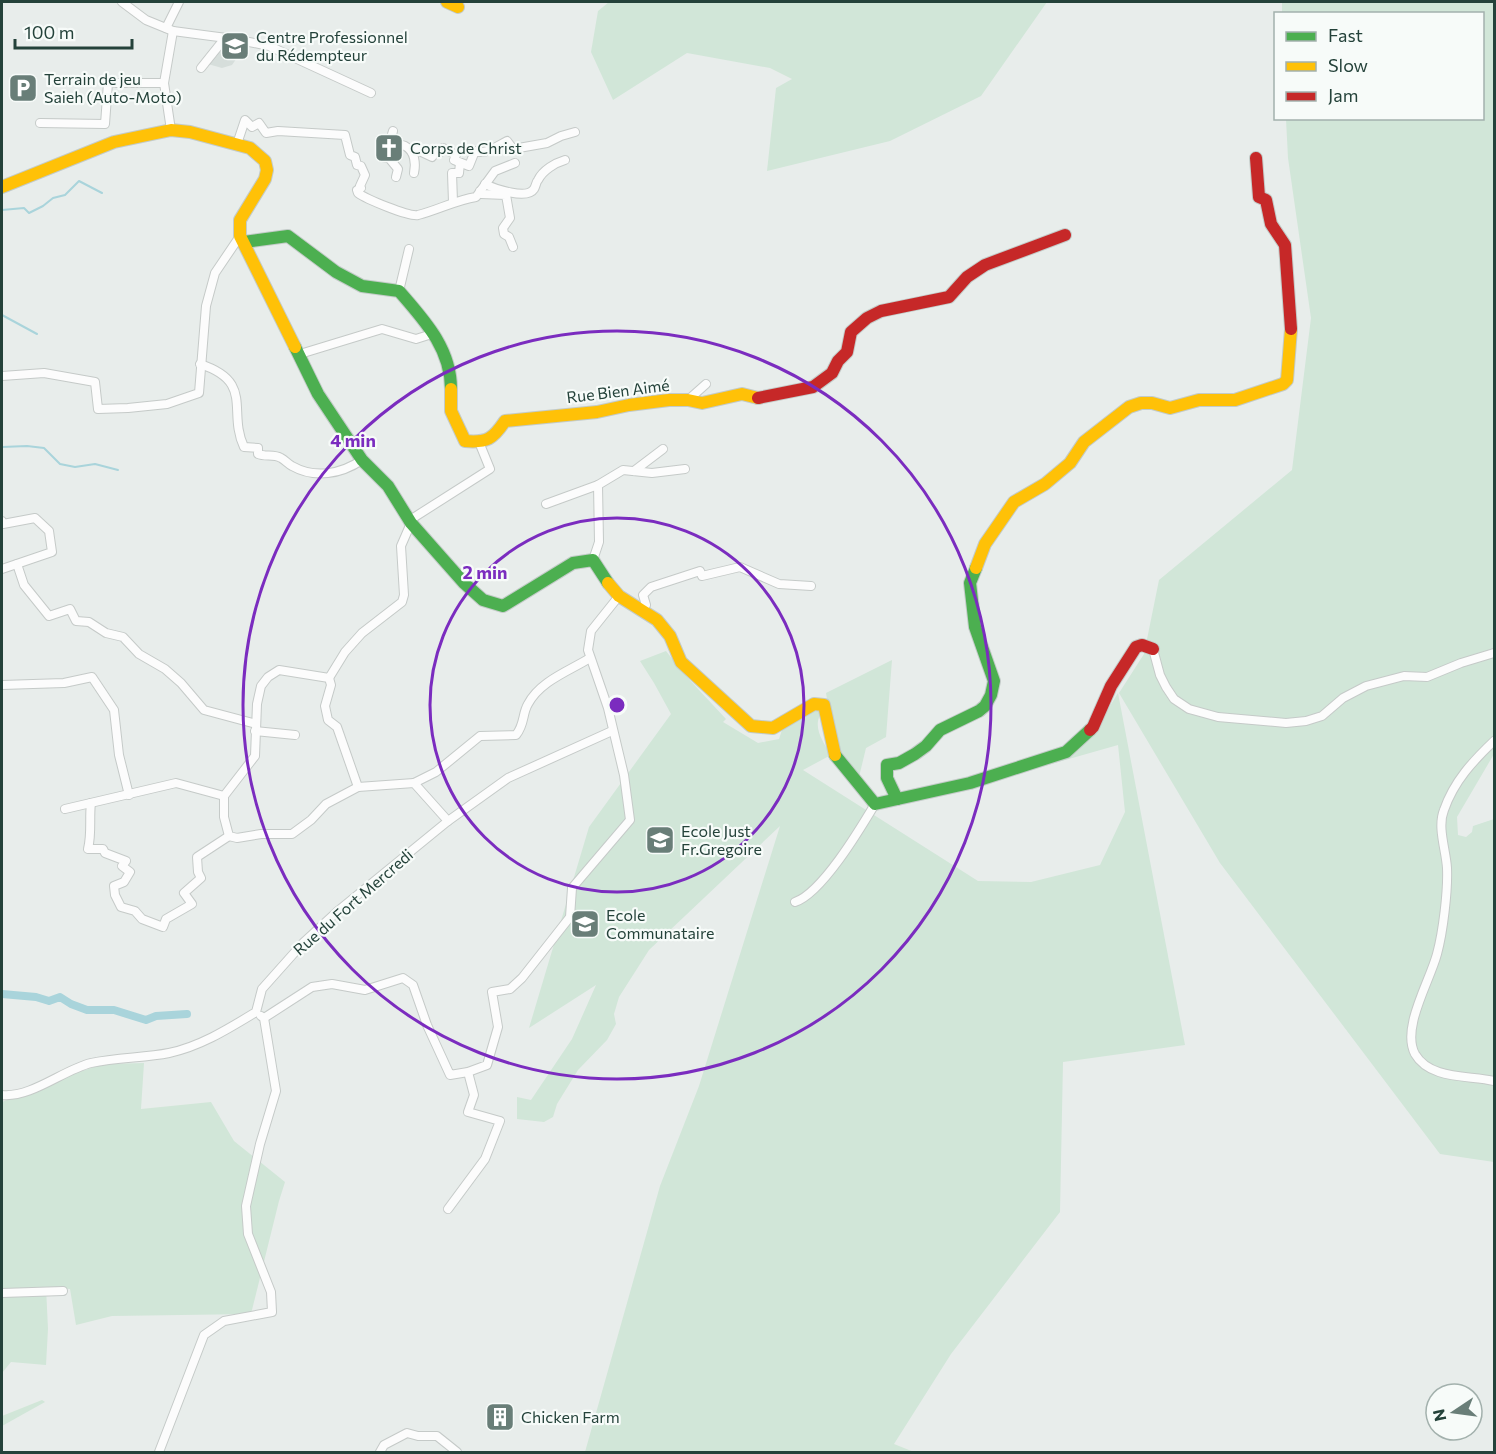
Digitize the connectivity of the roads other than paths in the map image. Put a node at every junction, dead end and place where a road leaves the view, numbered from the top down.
1 (122, 2) edge
2 (178, 2) edge
3 (170, 30) junction
4 (225, 38) junction
5 (201, 68) dead end
6 (164, 83) junction
7 (371, 93) dead end
8 (40, 123) dead end
9 (171, 130) junction
10 (393, 131) dead end
11 (575, 132) dead end
12 (390, 141) junction
13 (237, 144) junction
14 (412, 152) junction
15 (1256, 158) dead end
16 (565, 160) dead end
17 (514, 163) dead end
18 (460, 164) junction
19 (414, 173) dead end
20 (396, 177) dead end
21 (2, 187) edge
22 (483, 187) junction
23 (453, 202) junction
24 (1065, 235) dead end
25 (242, 239) junction
26 (513, 247) dead end
27 (409, 249) dead end
28 (399, 291) junction
29 (435, 333) junction
30 (300, 354) junction
31 (200, 364) junction
32 (2, 376) edge
33 (706, 384) dead end
34 (688, 400) junction
35 (479, 442) junction
36 (663, 449) dead end
37 (362, 460) junction
38 (685, 469) dead end
39 (634, 471) junction
40 (598, 485) junction
41 (546, 504) dead end
42 (2, 521) edge
43 (410, 522) junction
44 (593, 560) junction
45 (17, 564) junction
46 (2, 569) edge
47 (811, 586) dead end
48 (619, 596) junction
49 (640, 610) junction
50 (1153, 649) joint
51 (1494, 653) edge
52 (590, 658) junction
53 (329, 678) junction
54 (2, 685) edge
55 (256, 728) junction
56 (612, 731) junction
57 (295, 735) dead end
58 (1494, 741) edge
59 (414, 783) junction
60 (358, 787) junction
61 (129, 795) junction
62 (224, 796) junction
63 (897, 799) junction
64 (91, 802) junction
65 (875, 804) junction
66 (64, 810) dead end
67 (448, 821) junction
68 (229, 836) junction
69 (795, 902) dead end
70 (256, 1012) junction
71 (264, 1017) junction
72 (468, 1072) junction
73 (1494, 1080) edge
74 (2, 1095) edge
75 (448, 1209) dead end
76 (63, 1291) dead end
77 (2, 1293) edge
78 (159, 1452) edge
79 (380, 1452) edge
80 (457, 1452) edge

1 - 3 street
2 - 3 street
3 - 4 street
3 - 6 street
4 - 5 street
4 - 7 street
6 - 8 street
6 - 9 street
9 - 13 street
9 - 21 street
10 - 12 street
11 - 18 street
12 - 14 street
12 - 20 street
13 - 23 street
13 - 25 street
14 - 18 street
14 - 19 street
15 - 63 street
16 - 22 street
17 - 22 street
18 - 23 street
22 - 23 street
22 - 26 street
24 - 34 street, Rue Bien Aimé
25 - 28 street
25 - 30 street
25 - 31 street
27 - 28 street
28 - 29 street
29 - 30 street
29 - 35 street
30 - 37 street
31 - 32 street
31 - 37 street
33 - 34 street
34 - 35 street, Rue Bien Aimé
35 - 43 street
36 - 39 street
37 - 43 street
38 - 39 street
39 - 40 street
40 - 41 street
40 - 44 street
42 - 45 street
43 - 44 street
43 - 53 street
44 - 48 street
45 - 46 street
45 - 55 street
47 - 49 street
48 - 49 street
48 - 52 street
49 - 65 street
50 - 51 street
50 - 63 street
52 - 56 street
52 - 59 street
53 - 55 street
53 - 60 street
54 - 61 street
55 - 57 street
55 - 62 street
56 - 67 street, Rue du Fort Mercredi
56 - 72 street
58 - 73 street
59 - 60 street
59 - 67 street
60 - 68 street
61 - 62 street
61 - 64 street
62 - 68 street
63 - 65 street
64 - 66 street
64 - 68 street
65 - 69 street
67 - 70 street, Rue du Fort Mercredi
70 - 71 street
70 - 74 street
71 - 72 street
71 - 78 street
72 - 75 street
76 - 77 street
79 - 80 street

